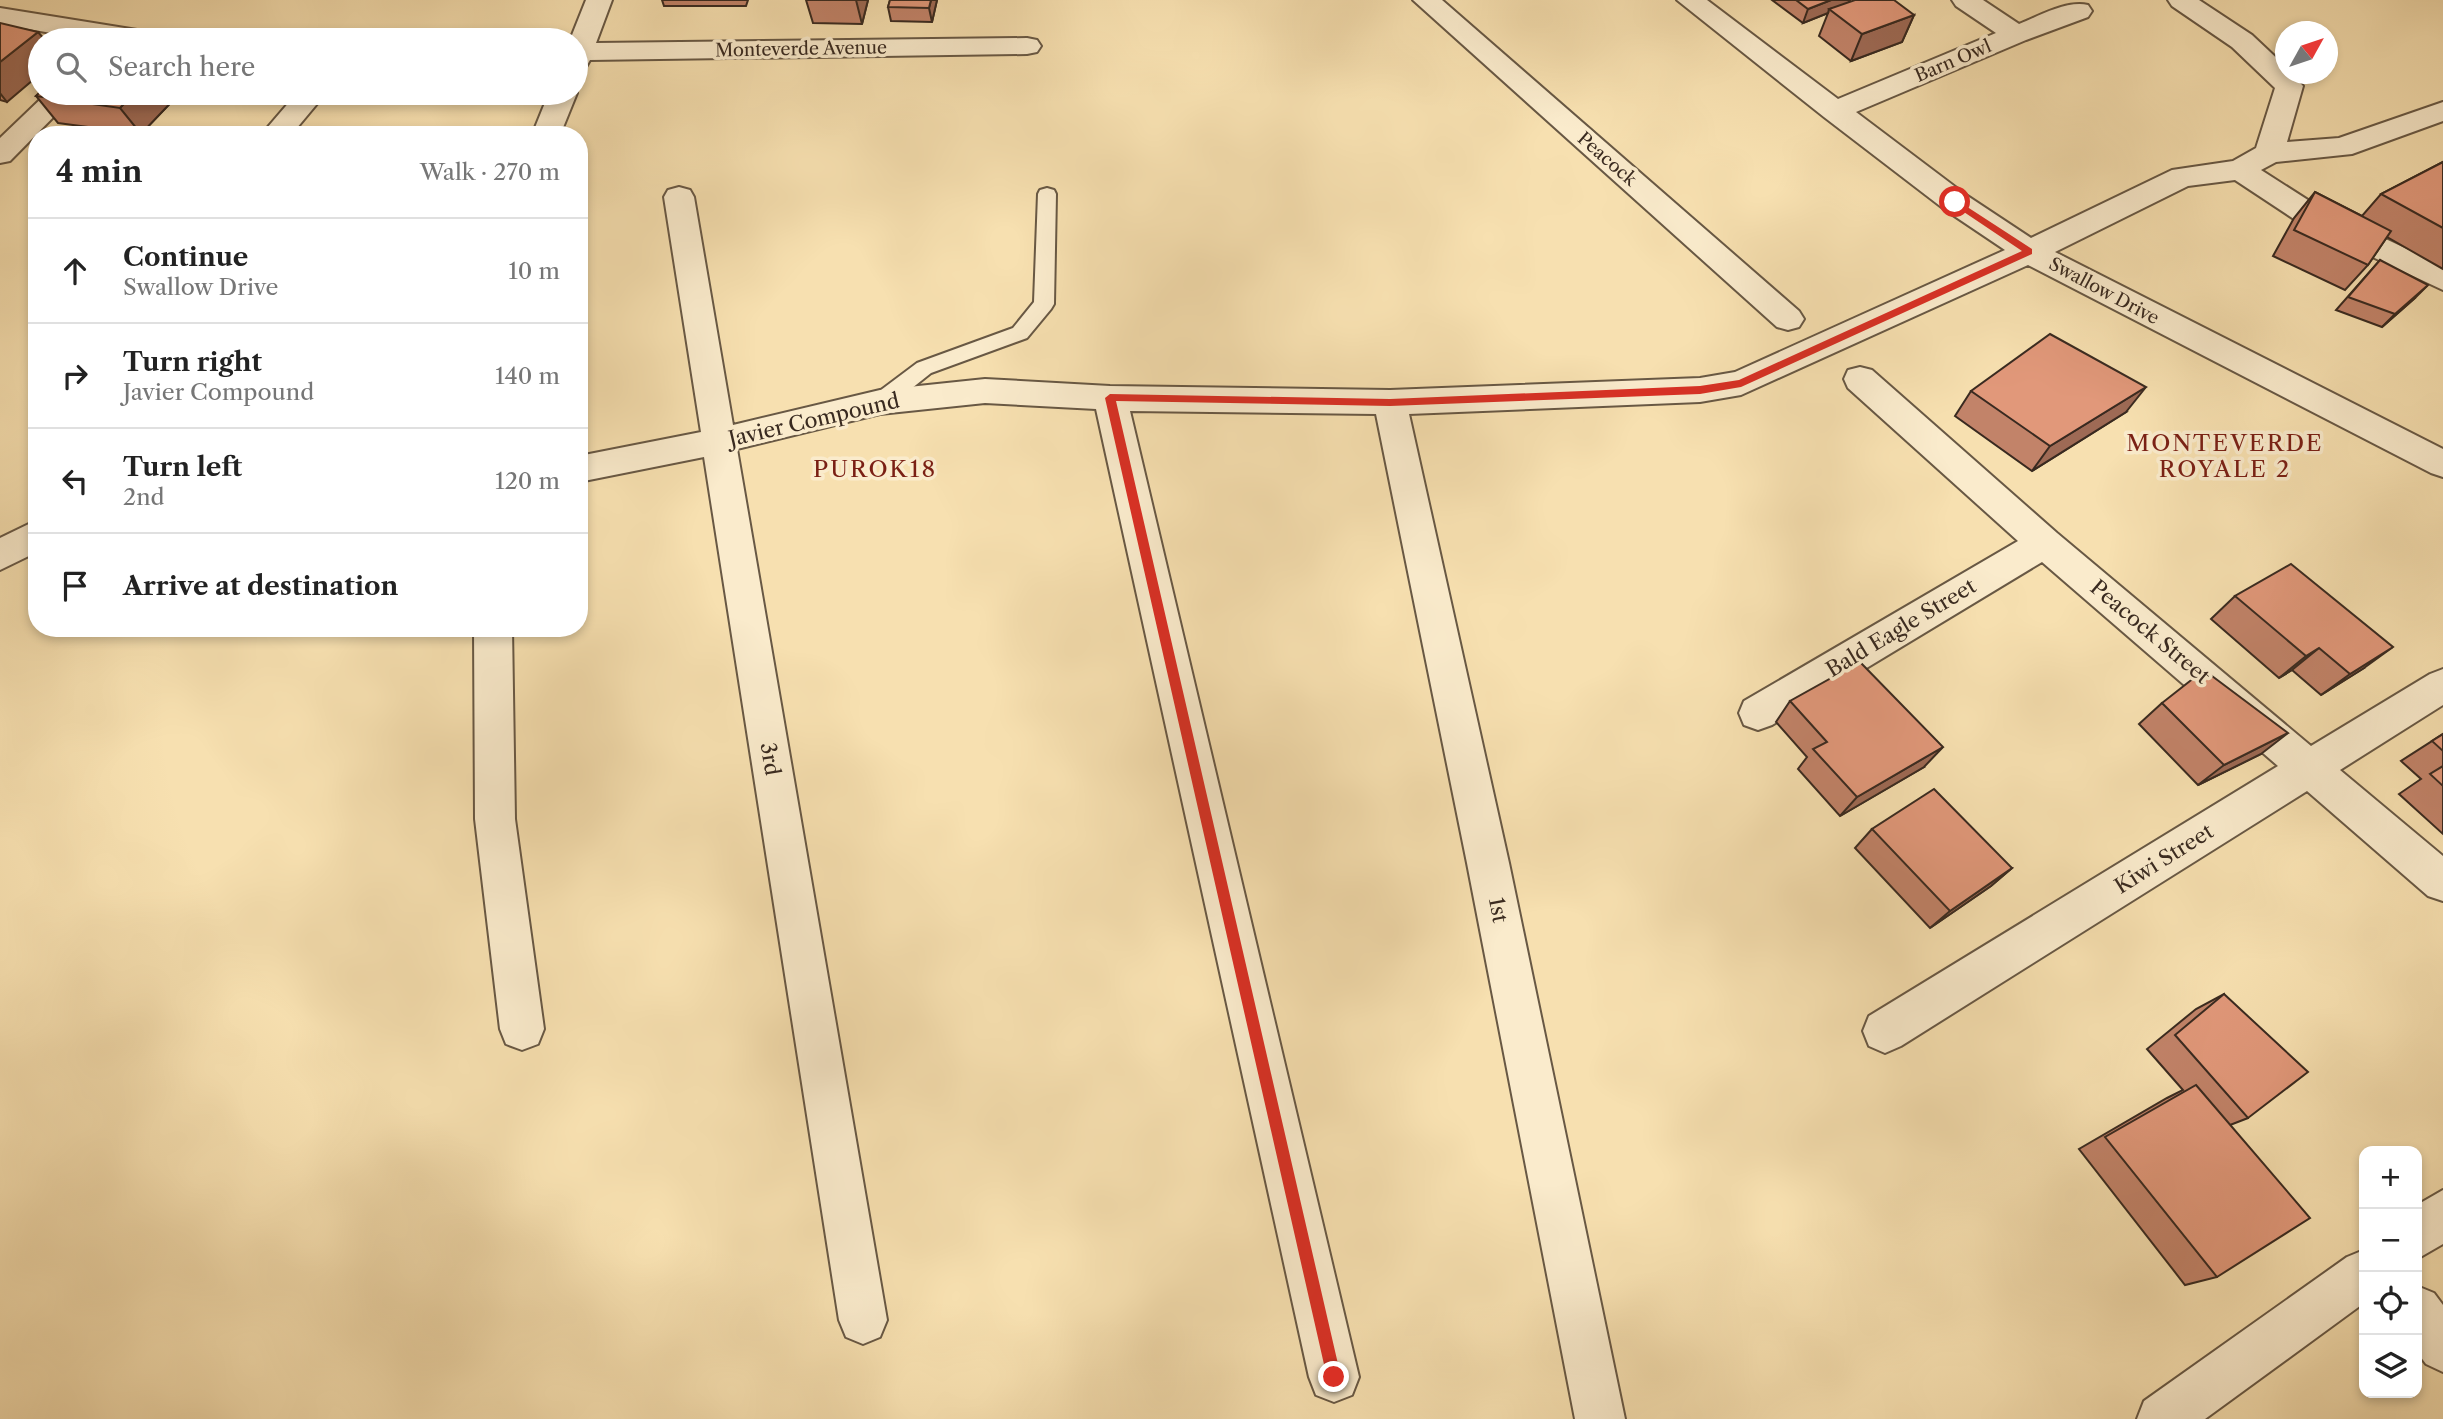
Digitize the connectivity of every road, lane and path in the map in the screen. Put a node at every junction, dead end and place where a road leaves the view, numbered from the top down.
1 (598, 0) edge
2 (1426, 0) edge
3 (1690, 0) edge
4 (1965, 0) edge
5 (2181, 0) edge
6 (2079, 11) dead end
7 (0, 16) edge
8 (62, 28) edge
9 (587, 28) edge
10 (2016, 34) junction
11 (1027, 46) dead end
12 (588, 55) edge
13 (51, 105) edge
14 (301, 105) edge
15 (558, 105) edge
16 (1834, 111) junction
17 (2443, 111) edge
18 (29, 126) edge
19 (283, 126) edge
20 (550, 126) edge
21 (28, 127) edge
22 (2269, 153) junction
23 (0, 154) edge
24 (2240, 170) junction
25 (1047, 194) dead end
26 (680, 197) dead end
27 (2029, 252) junction
28 (2443, 279) edge
29 (1787, 319) dead end
30 (1860, 379) dead end
31 (1110, 398) junction
32 (880, 402) junction
33 (1390, 402) junction
34 (718, 441) junction
35 (2443, 464) edge
36 (588, 467) edge
37 (28, 539) edge
38 (2044, 543) junction
39 (0, 556) edge
40 (493, 637) edge
41 (2443, 685) edge
42 (1758, 713) dead end
43 (2310, 768) junction
44 (2443, 882) edge
45 (522, 1029) dead end
46 (1885, 1031) dead end
47 (2443, 1214) edge
48 (2422, 1230) edge
49 (2359, 1279) edge
50 (2422, 1317) edge
51 (863, 1320) dead end
52 (2443, 1347) edge
53 (1334, 1377) dead end
54 (1600, 1419) edge
55 (2162, 1419) edge

1 - 9 street
2 - 29 street, Peacock
3 - 16 street, Swallow Drive
4 - 10 street, Barn Owl
5 - 22 street
6 - 10 street
7 - 8 street
10 - 16 street, Barn Owl
11 - 12 street, Monteverde Avenue
13 - 18 street
14 - 19 street
15 - 20 street
16 - 27 street, Swallow Drive
17 - 22 street
21 - 23 street
22 - 24 street
24 - 27 street, Javier Compound
24 - 28 street
25 - 32 lane
26 - 34 street, 3rd
27 - 33 street, Javier Compound
27 - 35 street, Swallow Drive
30 - 38 street, Peacock Street
31 - 32 street, Javier Compound
31 - 33 street, Javier Compound
31 - 53 street
32 - 34 street, Javier Compound
33 - 54 street, 1st
34 - 36 street, Javier Compound
34 - 51 street, 3rd
37 - 39 street
38 - 42 street, Bald Eagle Street
38 - 43 street, Peacock Street
40 - 45 street
41 - 43 street, Kiwi Street
43 - 44 street, Peacock Street
43 - 46 street, Kiwi Street
47 - 48 street
49 - 55 street
50 - 52 street

